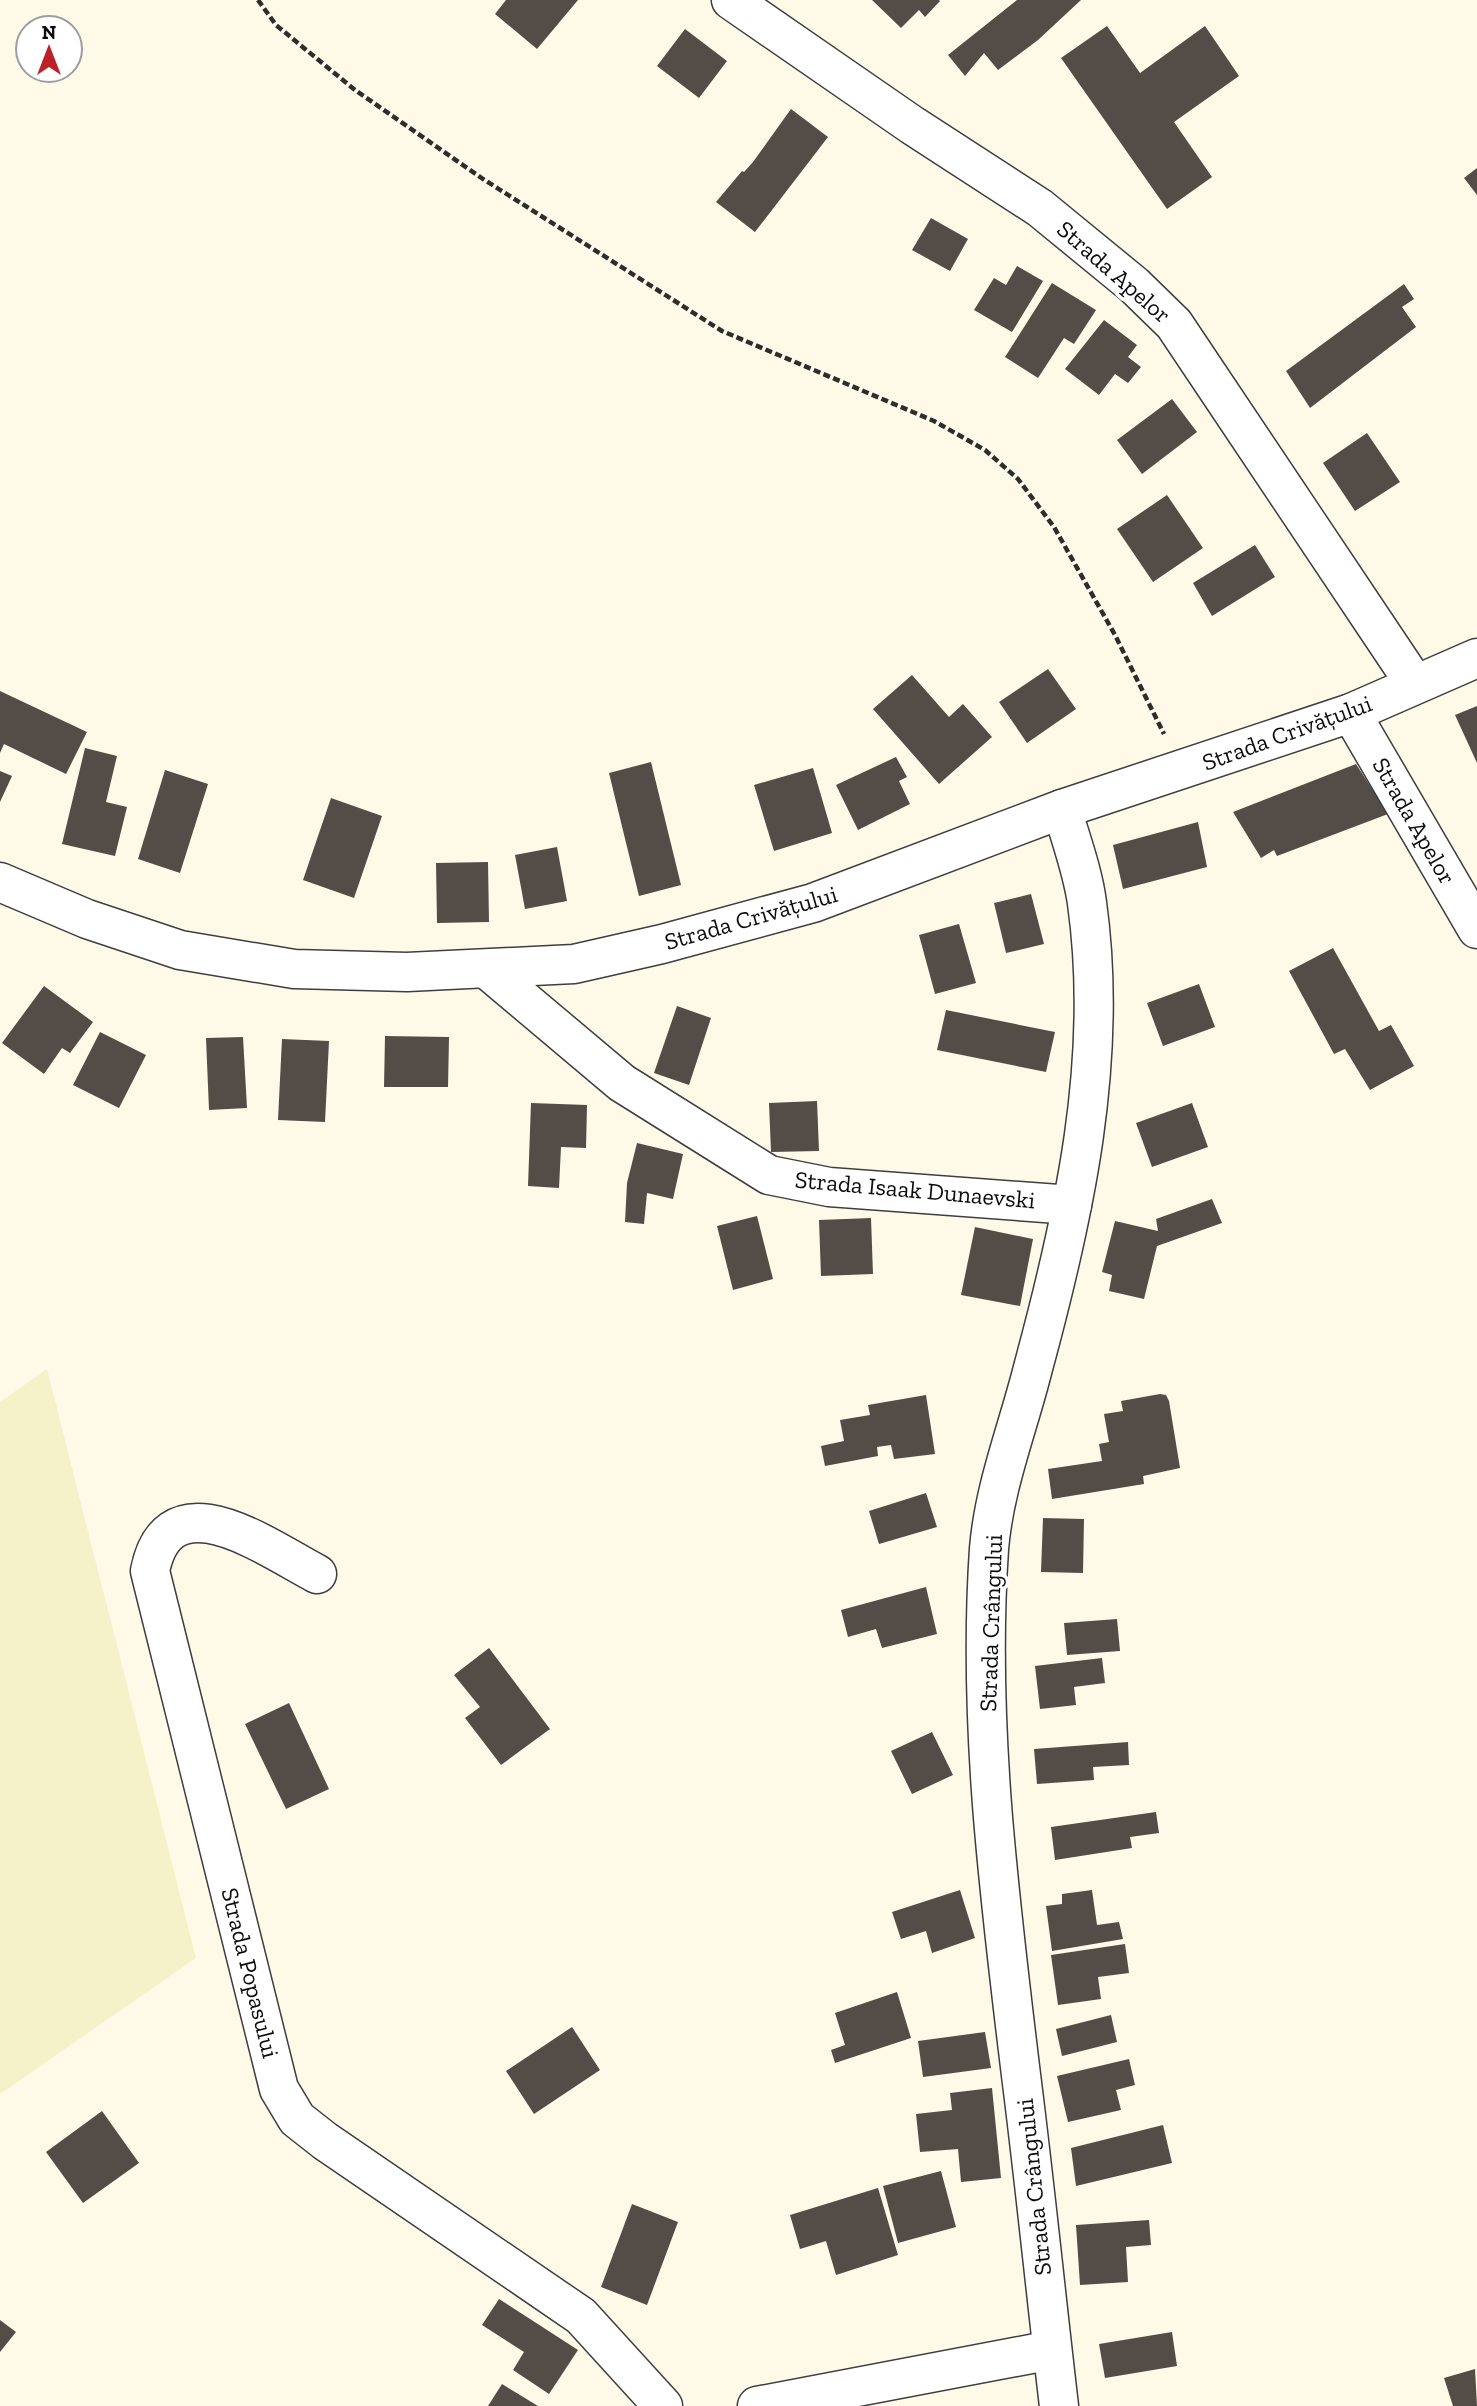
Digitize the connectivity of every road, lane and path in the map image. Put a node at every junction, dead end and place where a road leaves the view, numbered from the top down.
1 (258, 0) edge
2 (731, 0) edge
3 (1477, 658) edge
4 (1415, 684) junction
5 (1351, 713) junction
6 (1178, 772) junction
7 (1062, 809) junction
8 (0, 881) edge
9 (1477, 929) edge
10 (489, 971) junction
11 (1072, 1205) junction
12 (317, 1574) dead end
13 (1052, 2350) junction
14 (663, 2406) edge
15 (757, 2406) edge
16 (1059, 2406) edge

1 - 6 path
2 - 4 street, Strada Apelor
3 - 4 street, Strada Crivățului
4 - 5 street, Strada Crivățului
5 - 6 street, Strada Crivățului
5 - 9 street, Strada Apelor
6 - 7 street, Strada Crivățului
7 - 10 street, Strada Crivățului
7 - 11 street, Strada Crângului
8 - 10 street, Strada Crivățului
10 - 11 street, Strada Isaak Dunaevski
11 - 13 street, Strada Crângului
12 - 14 street, Strada Popasului
13 - 15 street
13 - 16 street, Strada Crângului

